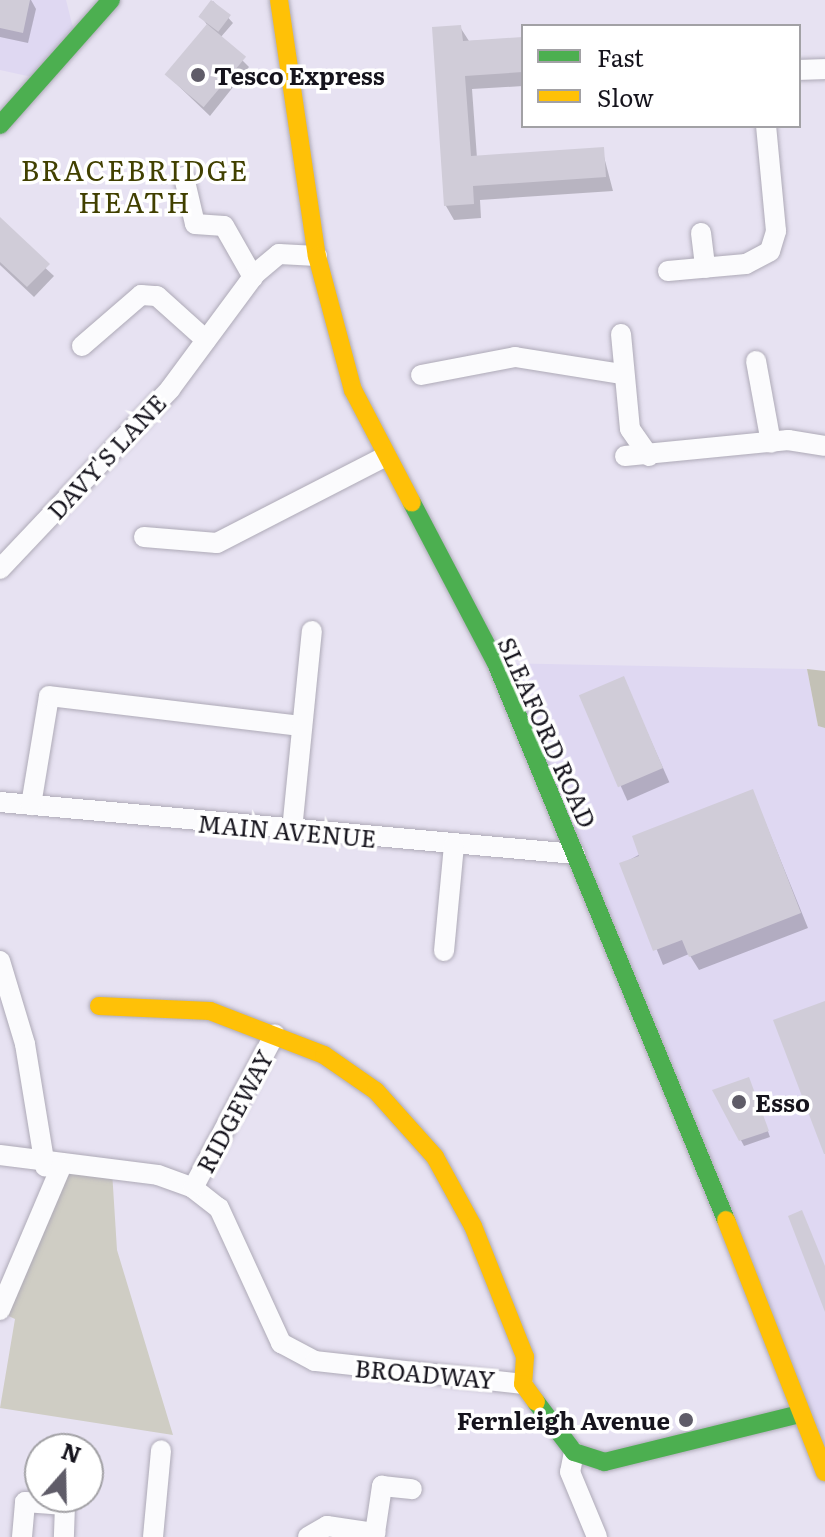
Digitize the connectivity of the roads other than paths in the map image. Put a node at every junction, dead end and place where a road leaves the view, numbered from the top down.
1 (111, 0) edge
2 (279, 0) edge
3 (825, 69) edge
4 (801, 70) edge
5 (0, 125) edge
6 (766, 128) edge
7 (184, 177) dead end
8 (701, 233) dead end
9 (317, 256) junction
10 (705, 268) junction
11 (668, 271) dead end
12 (253, 277) junction
13 (621, 334) dead end
14 (206, 340) junction
15 (82, 346) dead end
16 (756, 361) dead end
17 (621, 374) junction
18 (421, 375) dead end
19 (771, 443) junction
20 (825, 446) edge
21 (386, 456) junction
22 (625, 456) dead end
23 (649, 456) junction
24 (144, 537) dead end
25 (0, 569) edge
26 (312, 631) dead end
27 (299, 726) junction
28 (0, 802) edge
29 (31, 805) junction
30 (292, 830) junction
31 (454, 845) junction
32 (575, 854) junction
33 (444, 951) dead end
34 (0, 961) edge
35 (99, 1006) dead end
36 (275, 1034) junction
37 (0, 1155) edge
38 (53, 1166) junction
39 (193, 1188) junction
40 (0, 1310) edge
41 (523, 1384) junction
42 (799, 1414) junction
43 (161, 1450) dead end
44 (574, 1452) junction
45 (825, 1472) edge
46 (412, 1489) dead end
47 (375, 1535) edge
48 (22, 1537) edge
49 (64, 1537) edge
50 (153, 1537) edge
51 (308, 1537) edge
52 (597, 1537) edge

1 - 5 main road
2 - 9 main road, SLEAFORD ROAD
3 - 4 street
6 - 10 street
7 - 12 street
8 - 10 street
9 - 12 street, DAVY'S LANE
9 - 21 main road, SLEAFORD ROAD
10 - 11 street
12 - 14 street, DAVY'S LANE
13 - 17 street
14 - 15 street
14 - 25 street, DAVY'S LANE
16 - 19 street
17 - 18 street
17 - 23 street
19 - 20 street
19 - 23 street
21 - 24 street
21 - 32 main road, SLEAFORD ROAD
22 - 23 street
26 - 27 street
27 - 29 street
27 - 30 street
28 - 29 street, MAIN AVENUE
29 - 30 street, MAIN AVENUE
30 - 31 street, MAIN AVENUE
31 - 32 street, MAIN AVENUE
31 - 33 street
32 - 42 main road, SLEAFORD ROAD
34 - 38 street
35 - 36 main road
36 - 39 street, RIDGEWAY
36 - 41 main road
37 - 38 street, BROADWAY
38 - 39 street, BROADWAY
38 - 40 street
39 - 41 street, BROADWAY
41 - 44 main road
42 - 44 main road
42 - 45 main road, SLEAFORD ROAD
43 - 50 street
44 - 52 street
46 - 47 street
47 - 51 street
48 - 49 street

